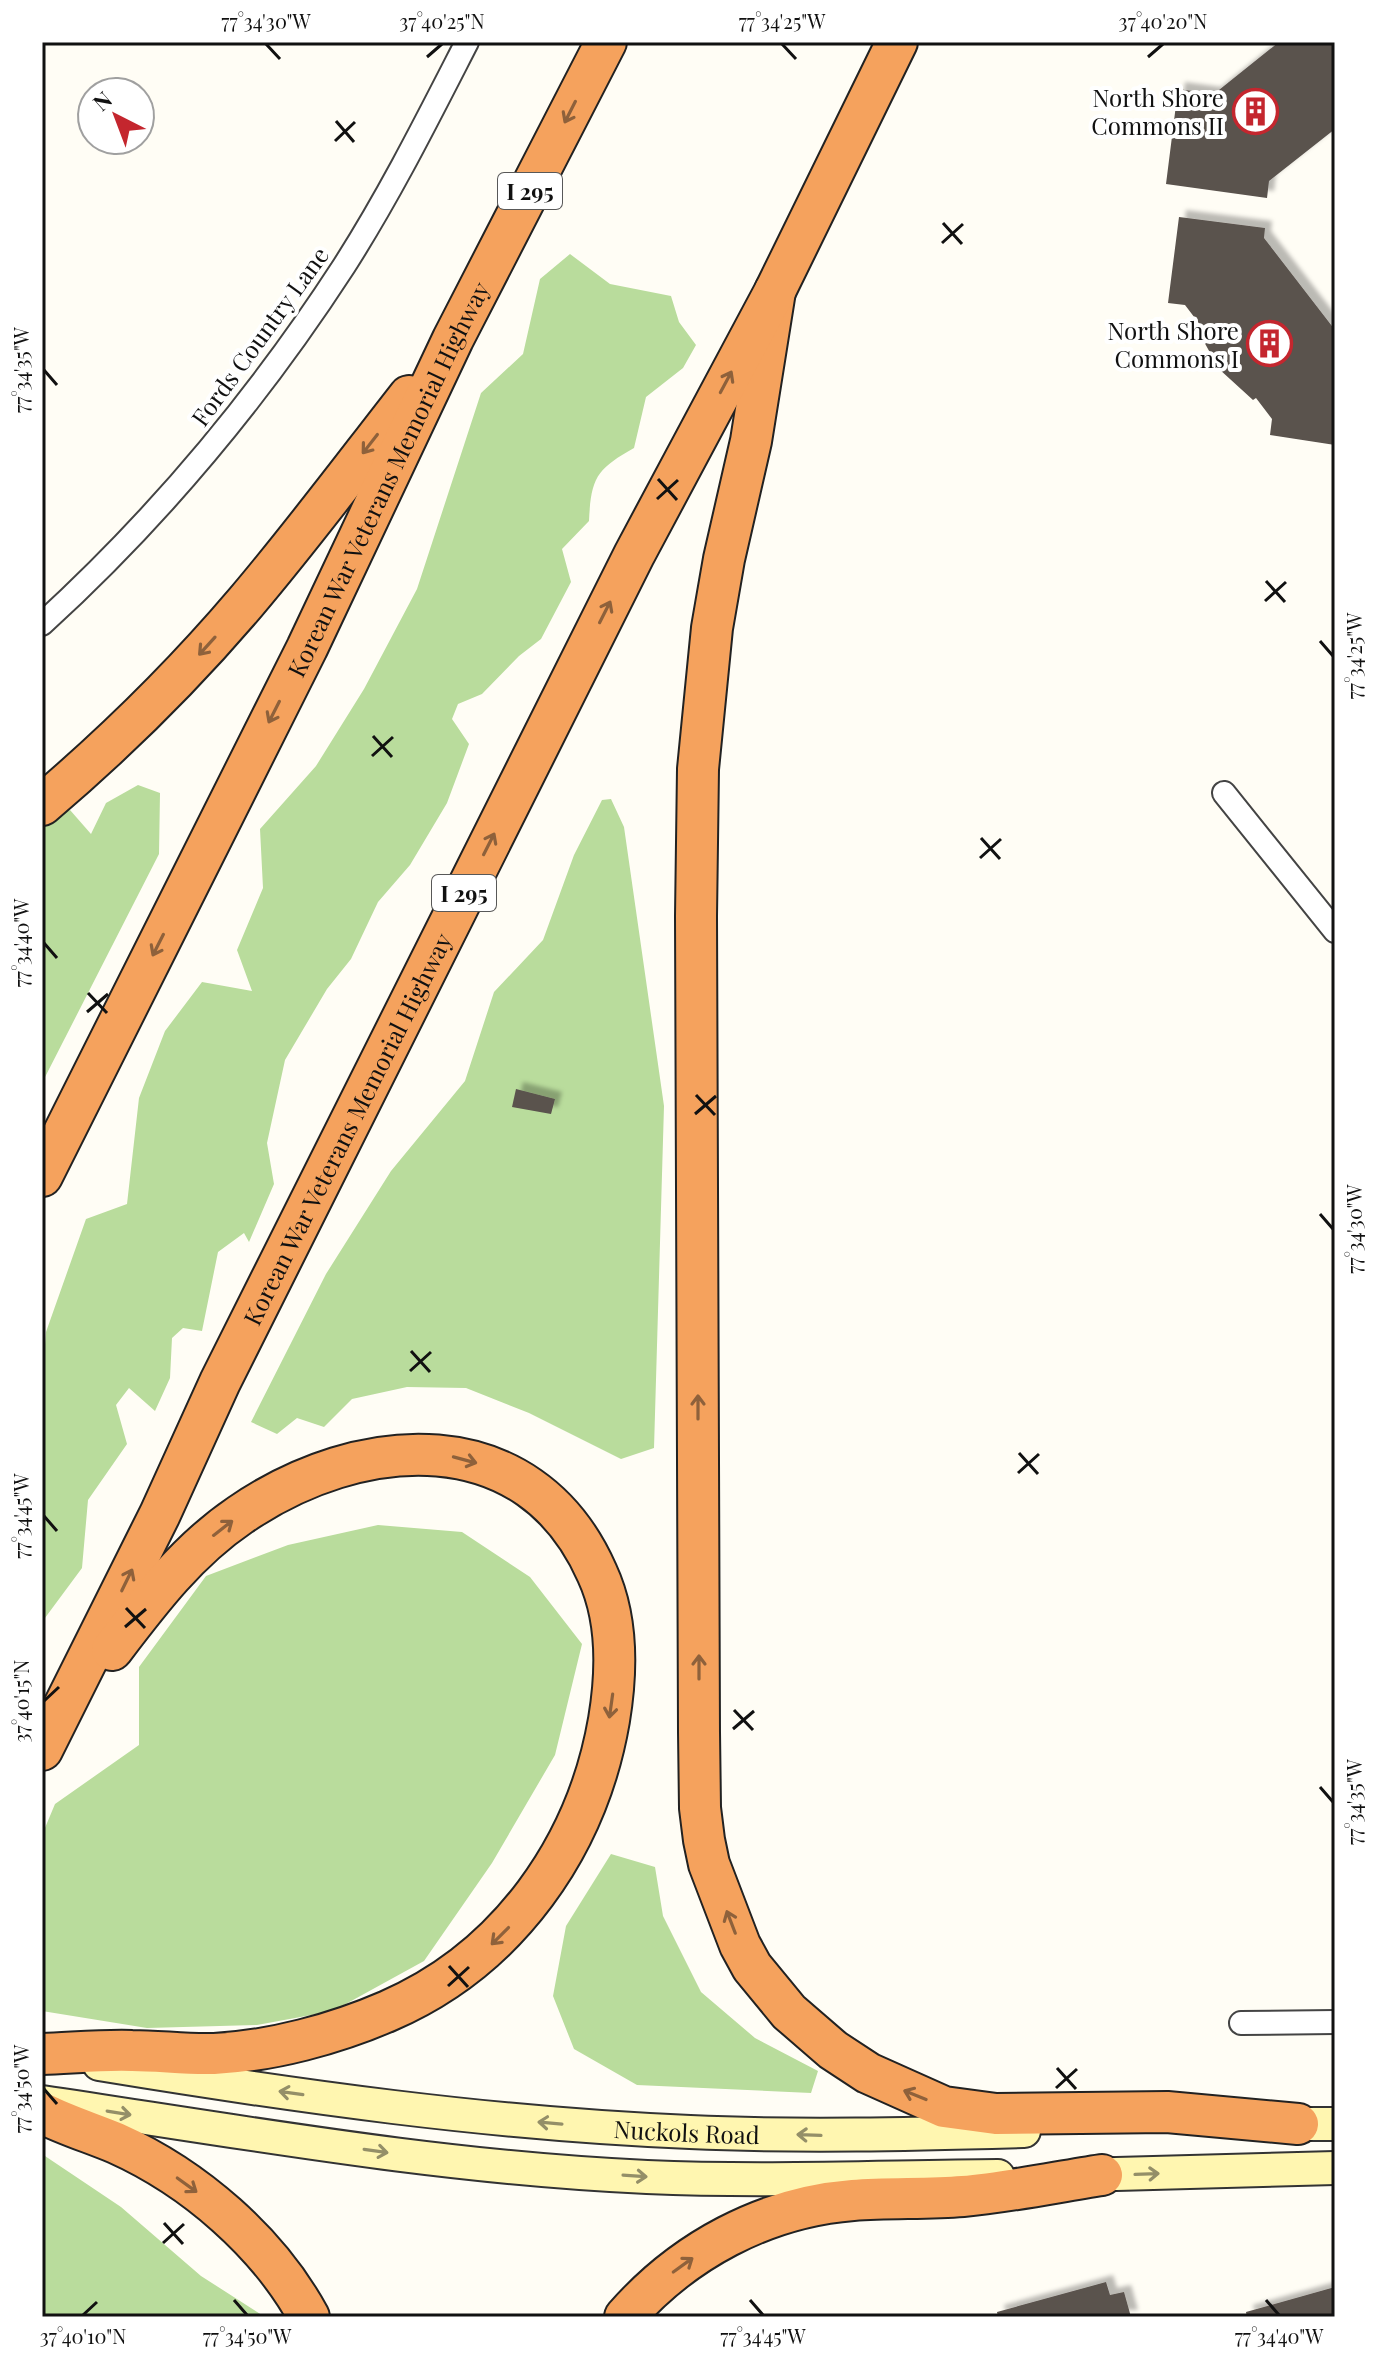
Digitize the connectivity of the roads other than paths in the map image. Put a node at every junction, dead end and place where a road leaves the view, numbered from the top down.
1 (467, 42) edge
2 (606, 42) edge
3 (897, 42) edge
4 (775, 291) junction
5 (453, 339) junction
6 (42, 624) edge
7 (1224, 793) dead end
8 (42, 805) edge
9 (1335, 931) edge
10 (42, 1176) edge
11 (42, 1750) edge
12 (42, 1766) edge
13 (1335, 2022) edge
14 (1241, 2023) dead end
15 (42, 2055) edge
16 (42, 2102) edge
17 (42, 2113) edge
18 (1316, 2124) edge
19 (1335, 2168) edge
20 (1102, 2175) junction
21 (309, 2317) edge
22 (625, 2317) edge

1 - 6 street, Fords Country Lane
2 -> 5 highway, Korean War Veterans Memorial Highway / I 295
3 - 4 highway, Korean War Veterans Memorial Highway / I 295
11 -> 4 highway, Korean War Veterans Memorial Highway / I 295
18 -> 4 highway
5 -> 8 highway
5 -> 10 highway, Korean War Veterans Memorial Highway / I 295
7 - 9 street
12 -> 15 highway
13 - 14 street
18 -> 15 main road, Nuckols Road
16 -> 20 main road, Nuckols Road
17 -> 21 highway
20 -> 19 main road, Nuckols Road
22 -> 20 highway

